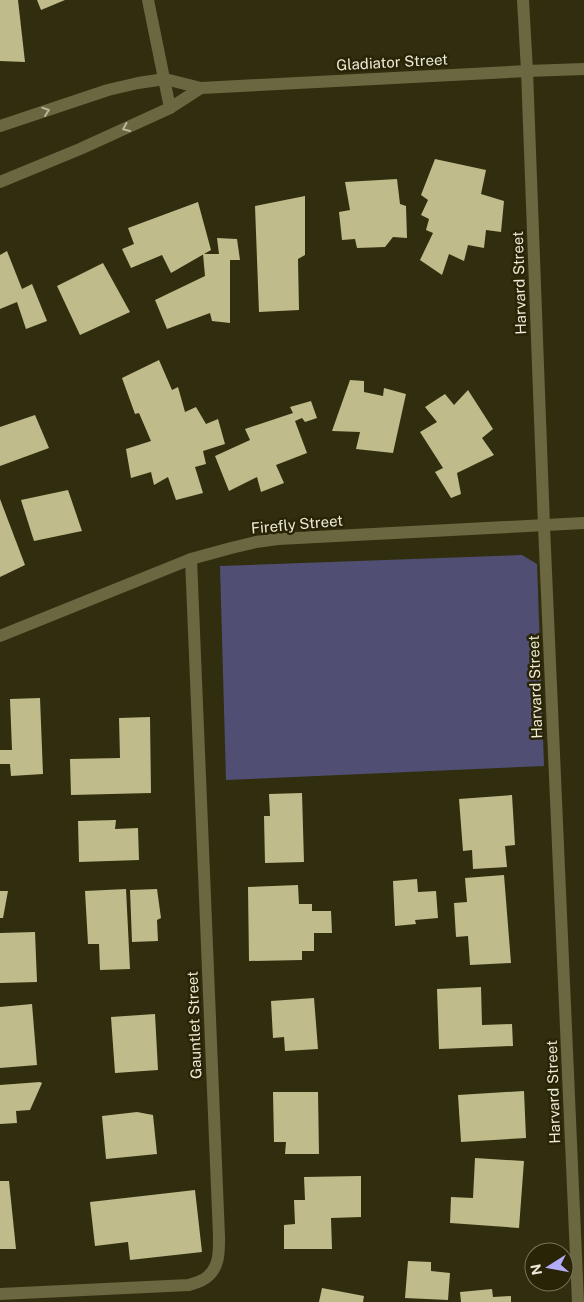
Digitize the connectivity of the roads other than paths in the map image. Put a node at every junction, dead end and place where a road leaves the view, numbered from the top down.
1 (148, 0) edge
2 (523, 0) edge
3 (584, 69) edge
4 (527, 71) junction
5 (165, 79) junction
6 (201, 88) junction
7 (170, 108) junction
8 (0, 126) edge
9 (0, 182) edge
10 (584, 523) edge
11 (544, 526) junction
12 (191, 559) junction
13 (0, 636) edge
14 (0, 1294) edge
15 (578, 1302) edge

1 - 5 street
2 - 4 street, Harvard Street
3 - 4 street, Gladiator Street
4 - 6 street, Gladiator Street
4 - 11 street, Harvard Street
5 - 6 street, Gladiator Street
5 - 7 street
8 -> 5 street, Gladiator Street
6 - 7 street, Gladiator Street
7 -> 9 street, Gladiator Street
10 - 11 street, Firefly Street
11 - 12 street, Firefly Street
11 - 15 street, Harvard Street
12 - 13 street, Firefly Street
12 - 14 street, Gauntlet Street

